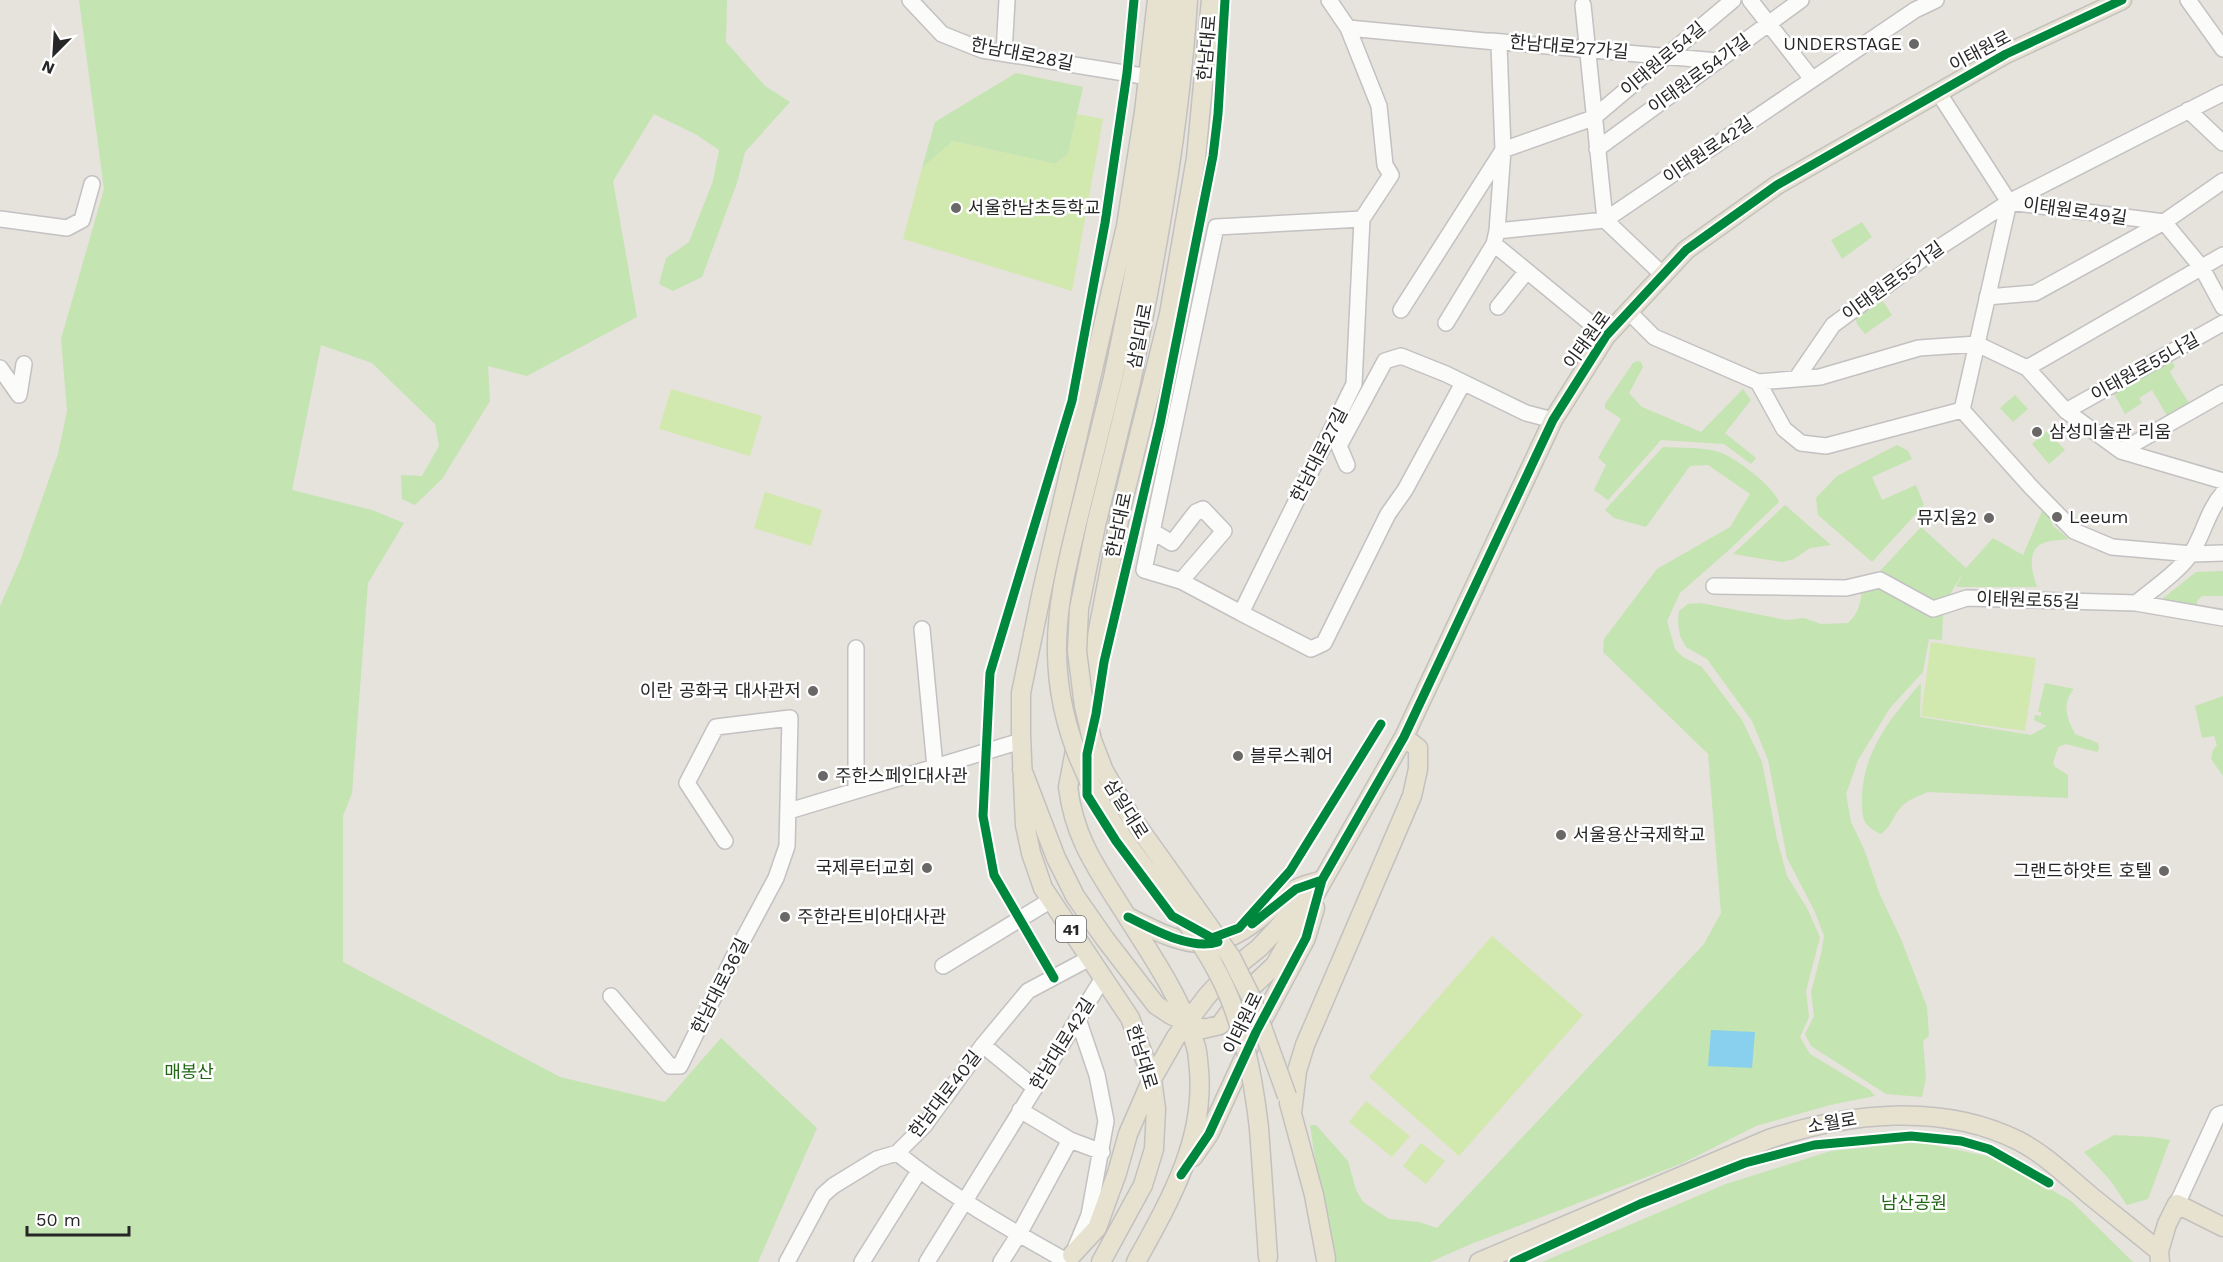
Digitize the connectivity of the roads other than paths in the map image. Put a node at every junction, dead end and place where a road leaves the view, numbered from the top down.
1 (1007, 0) edge
2 (1157, 0) edge
3 (1172, 0) edge
4 (1188, 0) edge
5 (1211, 0) edge
6 (1329, 0) edge
7 (1733, 0) edge
8 (1750, 0) edge
9 (1801, 0) edge
10 (1936, 0) edge
11 (2122, 0) edge
12 (2188, 0) edge
13 (913, 1) edge
14 (1582, 5) dead end
15 (1911, 5) edge
16 (1768, 23) junction
17 (1348, 28) junction
18 (1419, 34) junction
19 (1587, 49) junction
20 (2223, 49) edge
21 (1004, 53) junction
22 (1667, 56) junction
23 (1718, 61) junction
24 (1149, 77) junction
25 (1812, 80) junction
26 (1938, 92) junction
27 (2223, 93) edge
28 (2188, 110) junction
29 (1593, 118) junction
30 (2223, 143) edge
31 (1597, 149) junction
32 (1503, 150) junction
33 (2223, 181) edge
34 (92, 184) dead end
35 (2009, 202) junction
36 (0, 219) edge
37 (1362, 219) junction
38 (1605, 220) junction
39 (2164, 222) junction
40 (1495, 237) junction
41 (2223, 255) edge
42 (2202, 268) junction
43 (1527, 271) junction
44 (1662, 274) junction
45 (1987, 297) junction
46 (1498, 307) dead end
47 (2223, 307) edge
48 (1401, 310) dead end
49 (1629, 312) junction
50 (1446, 323) dead end
51 (2223, 323) edge
52 (1606, 336) junction
53 (1977, 344) junction
54 (24, 364) dead end
55 (0, 368) edge
56 (2027, 368) junction
57 (1796, 379) junction
58 (1758, 381) junction
59 (1463, 383) junction
60 (2223, 393) edge
61 (1962, 410) junction
62 (2066, 411) junction
63 (1553, 420) junction
64 (2121, 451) junction
65 (1347, 465) dead end
66 (2223, 481) edge
67 (2223, 493) edge
68 (1152, 531) junction
69 (2223, 553) edge
70 (2192, 554) junction
71 (1181, 581) junction
72 (1714, 586) dead end
73 (2136, 603) junction
74 (1241, 613) junction
75 (2223, 618) edge
76 (922, 629) dead end
77 (856, 648) dead end
78 (1404, 737) junction
79 (1021, 741) junction
80 (935, 767) junction
81 (1022, 769) junction
82 (856, 790) junction
83 (789, 811) junction
84 (725, 841) dead end
85 (1322, 880) junction
86 (1051, 900) junction
87 (1128, 917) junction
88 (1259, 948) junction
89 (1090, 958) junction
90 (1275, 965) junction
91 (943, 966) dead end
92 (1103, 978) junction
93 (611, 996) dead end
94 (1078, 1019) junction
95 (1188, 1022) junction
96 (983, 1045) junction
97 (1152, 1079) junction
98 (1035, 1088) junction
99 (1289, 1104) junction
100 (1020, 1110) junction
101 (2223, 1113) edge
102 (1070, 1140) junction
103 (897, 1152) junction
104 (1102, 1152) junction
105 (919, 1171) junction
106 (1181, 1175) junction
107 (965, 1200) junction
108 (2177, 1204) junction
109 (2223, 1227) edge
110 (1019, 1234) junction
111 (1268, 1257) dead end
112 (2160, 1257) edge
113 (1326, 1259) dead end
114 (1069, 1260) edge
115 (787, 1262) edge
116 (862, 1262) edge
117 (927, 1262) edge
118 (1001, 1262) edge
119 (1101, 1262) edge
120 (1136, 1262) edge
121 (1479, 1262) edge

1 - 21 street
2 - 24 main road, 한남대로 / 41
3 - 111 main road, 삼일대로, bridge
4 - 99 main road, 삼일대로, bridge
5 - 87 main road, 한남대로
6 - 17 street
7 - 22 street, 이태원로54길
8 - 16 street
9 - 16 street, 이태원로54가길
10 - 15 street, 이태원로42길
11 - 26 main road, 이태원로
12 - 20 street
13 - 21 street, 한남대로28길
14 - 19 street, 이태원로54길
15 - 25 street, 이태원로42길
16 - 23 street, 이태원로54가길
16 - 25 street
17 - 18 street, 한남대로27가길
17 - 37 street
18 - 19 street, 한남대로27가길
18 - 32 street, 한남대로27가길
19 - 22 street, 한남대로27가길
19 - 29 street, 이태원로54길
21 - 24 street, 한남대로28길
22 - 23 street, 한남대로27가길
22 - 29 street, 이태원로54길
23 - 31 street, 이태원로54가길
24 - 79 main road, 한남대로 / 41
25 - 38 street, 이태원로42길
26 - 35 street, 이태원로49길
26 - 44 main road, 이태원로
27 - 28 street, 이태원로55가길
28 - 30 street
28 - 35 street, 이태원로55가길
29 - 31 street, 이태원로54길
29 - 32 street
31 - 38 street, 이태원로54길
32 - 40 street, 한남대로27가길
32 - 48 street
33 - 39 street, 이태원로49길
34 - 36 street
35 - 39 street, 이태원로49길
35 - 45 street
35 - 57 street, 이태원로55가길
37 - 68 street
37 - 74 street, 한남대로27길
38 - 40 street
38 - 44 street
39 - 42 street
39 - 45 street, 이태원로49길
40 - 43 street, 이태원로
40 - 50 street, 한남대로27가길
41 - 42 street
42 - 47 street
42 - 56 street
43 - 46 street
43 - 52 street, 이태원로
44 - 49 main road, 이태원로
45 - 53 street
49 - 52 main road, 이태원로
49 - 58 street
51 - 62 street, 이태원로55나길
52 - 63 main road, 이태원로
53 - 56 street
53 - 57 street
53 - 61 street
54 - 55 street
56 - 62 street
57 - 58 street
58 - 61 street
59 - 63 street
59 - 65 street
59 - 74 street
60 - 64 street
61 - 70 street
62 - 64 street
63 - 78 main road, 이태원로
64 - 66 street
67 - 70 street
68 - 71 street
68 - 71 street
69 - 70 street
70 - 73 street
71 - 74 street
72 - 73 street, 이태원로55길
73 - 75 street, 이태원로55길
76 - 80 street
77 - 82 street
78 - 85 main road, 이태원로
78 - 99 main road
79 - 80 street
79 - 81 main road, 한남대로 / 41
80 - 82 street
81 - 86 main road, 한남대로 / 41
81 - 95 main road, 한남대로 / 41
82 - 83 street
83 - 84 street, 한남대로36길
83 - 93 street, 한남대로36길
85 - 87 main road
85 - 88 main road, 이태원로
85 - 90 main road, 이태원로
85 - 106 main road, 이태원로
86 - 89 main road, 한남대로 / 41
86 - 91 street
87 - 95 main road, 한남대로
88 - 90 main road
88 - 95 main road, 이태원로
89 - 92 main road, 한남대로 / 41
89 - 96 street, 한남대로40길
90 - 95 main road, 이태원로
92 - 94 street, 한남대로42길
92 - 97 main road, 한남대로 / 41
94 - 98 street, 한남대로42길
94 - 104 street
95 - 97 main road, 이태원로
95 - 106 main road, 한남대로
96 - 98 street
96 - 103 street, 한남대로40길
97 - 114 main road, 이태원로
97 - 119 main road, 한남대로 / 41
98 - 100 street, 한남대로42길
99 - 113 main road, 삼일대로
100 - 102 street, 한남대로42길
100 - 107 street, 한남대로42길
101 - 108 street
102 - 104 street, 한남대로42길
102 - 110 street
103 - 105 street
103 - 115 street, 한남대로40길
104 - 114 street
105 - 107 street
105 - 116 street
106 - 120 main road, 한남대로
107 - 110 street
107 - 117 street, 한남대로42길
108 - 109 main road
108 - 112 main road
110 - 114 street
110 - 118 street
112 - 121 main road, 소월로

